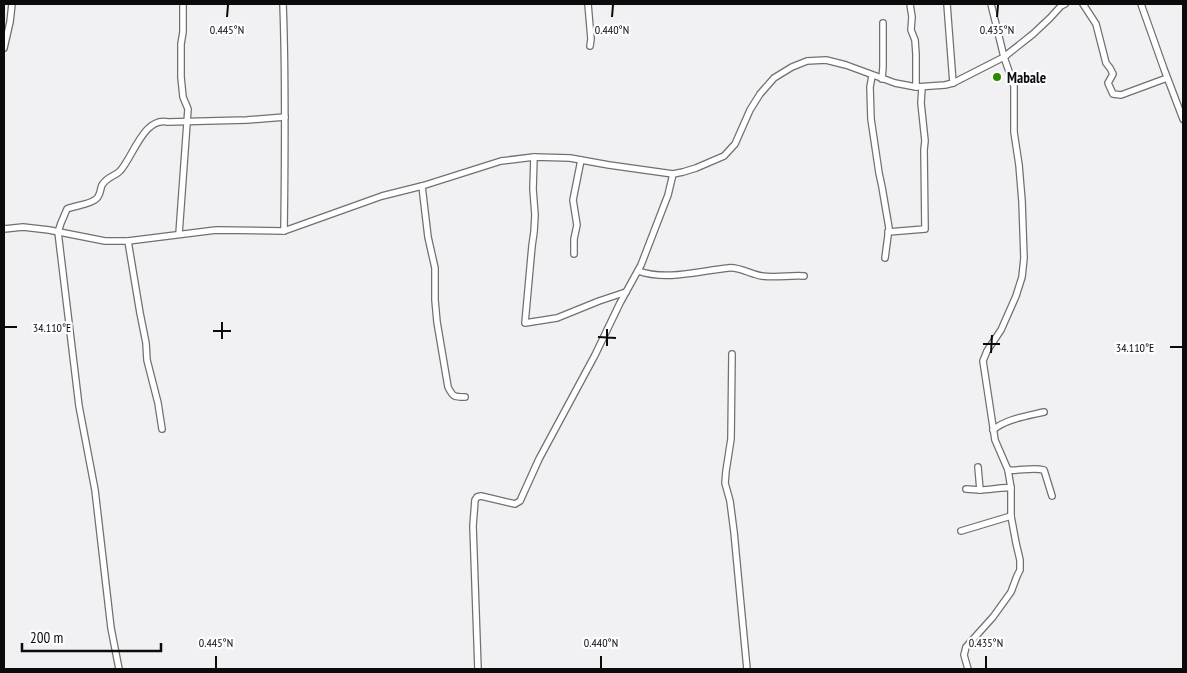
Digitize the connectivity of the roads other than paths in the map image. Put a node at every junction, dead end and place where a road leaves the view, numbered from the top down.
1 (12, 4) edge
2 (182, 4) edge
3 (283, 4) edge
4 (588, 4) edge
5 (910, 4) edge
6 (947, 4) edge
7 (991, 4) edge
8 (1065, 4) edge
9 (1083, 4) edge
10 (1141, 4) edge
11 (883, 23) dead end
12 (590, 46) dead end
13 (4, 48) edge
14 (1004, 58) junction
15 (872, 76) junction
16 (1167, 78) junction
17 (882, 79) junction
18 (953, 83) junction
19 (919, 88) junction
20 (285, 117) junction
21 (1183, 119) edge
22 (187, 122) junction
23 (534, 157) junction
24 (582, 160) junction
25 (672, 174) junction
26 (422, 186) junction
27 (4, 229) edge
28 (284, 231) junction
29 (58, 232) junction
30 (888, 232) junction
31 (179, 234) junction
32 (128, 242) junction
33 (574, 254) dead end
34 (885, 258) dead end
35 (638, 271) junction
36 (804, 276) dead end
37 (626, 292) junction
38 (732, 354) dead end
39 (465, 397) dead end
40 (1044, 412) dead end
41 (162, 429) dead end
42 (993, 430) junction
43 (978, 467) dead end
44 (1008, 470) junction
45 (1011, 488) junction
46 (966, 489) dead end
47 (980, 490) junction
48 (1052, 496) dead end
49 (1012, 516) junction
50 (962, 531) dead end
51 (119, 669) edge
52 (478, 669) edge
53 (747, 669) edge
54 (968, 669) edge

1 - 13 street
2 - 22 street
3 - 20 street
4 - 12 street
5 - 19 street
6 - 18 street
7 - 14 street
8 - 14 street
9 - 16 street
10 - 16 street
11 - 17 street
14 - 18 street
14 - 42 street
15 - 17 street
15 - 25 street
15 - 30 street
16 - 21 street
17 - 19 street
18 - 19 street
19 - 30 street
20 - 22 street
20 - 28 street
22 - 29 street
22 - 31 street
23 - 24 street
23 - 26 street
23 - 37 street
24 - 25 street
24 - 33 street
25 - 35 street
26 - 28 street
26 - 39 street
27 - 29 street
28 - 31 street
29 - 32 street
29 - 51 street
30 - 34 street
31 - 32 street
32 - 41 street
35 - 36 street
35 - 37 street
37 - 52 street
38 - 53 street
40 - 42 street
42 - 44 street
43 - 47 street
44 - 45 street
44 - 48 street
45 - 47 street
45 - 49 street
46 - 47 street
49 - 50 street
49 - 54 street

